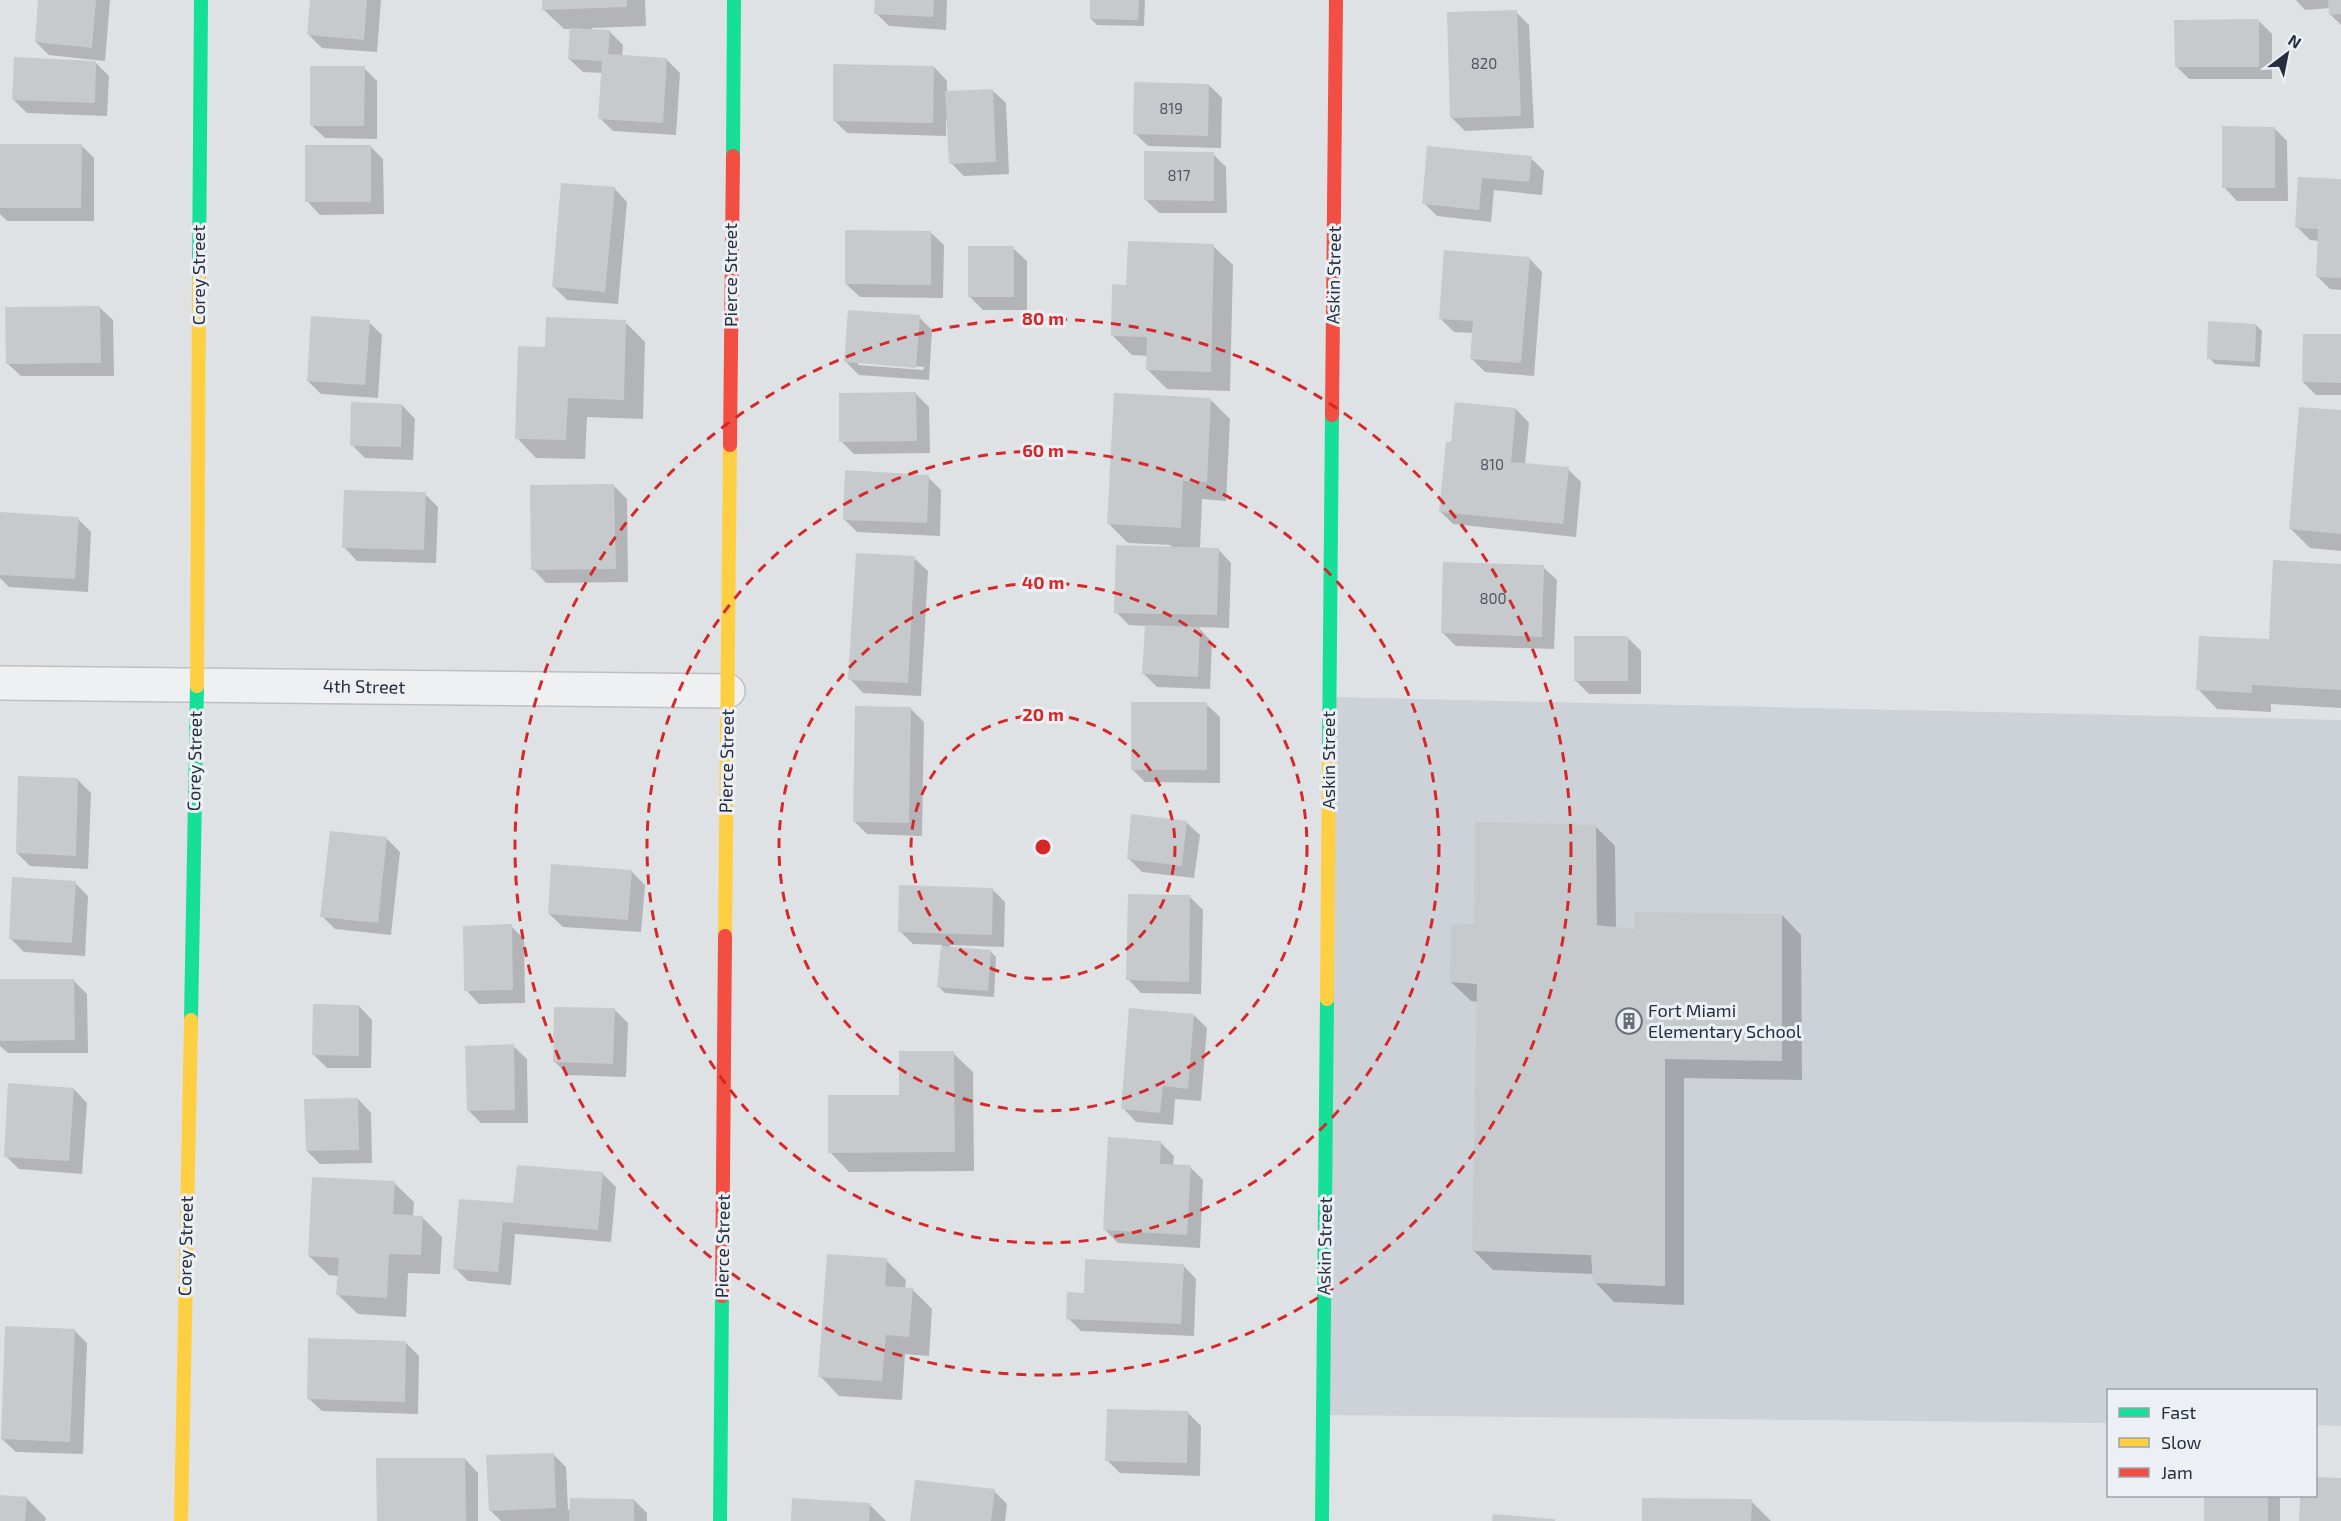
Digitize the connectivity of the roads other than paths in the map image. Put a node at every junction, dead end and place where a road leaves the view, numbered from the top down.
1 (201, 0) edge
2 (734, 0) edge
3 (1336, 0) edge
4 (0, 683) edge
5 (196, 684) junction
6 (728, 691) junction
7 (182, 1521) edge
8 (720, 1521) edge
9 (1322, 1521) edge

1 - 5 street, Corey Street
2 - 6 street, Pierce Street
3 - 9 street, Askin Street
4 - 5 street, 4th Street
5 - 6 street, 4th Street
5 - 7 street, Corey Street
6 - 8 street, Pierce Street

